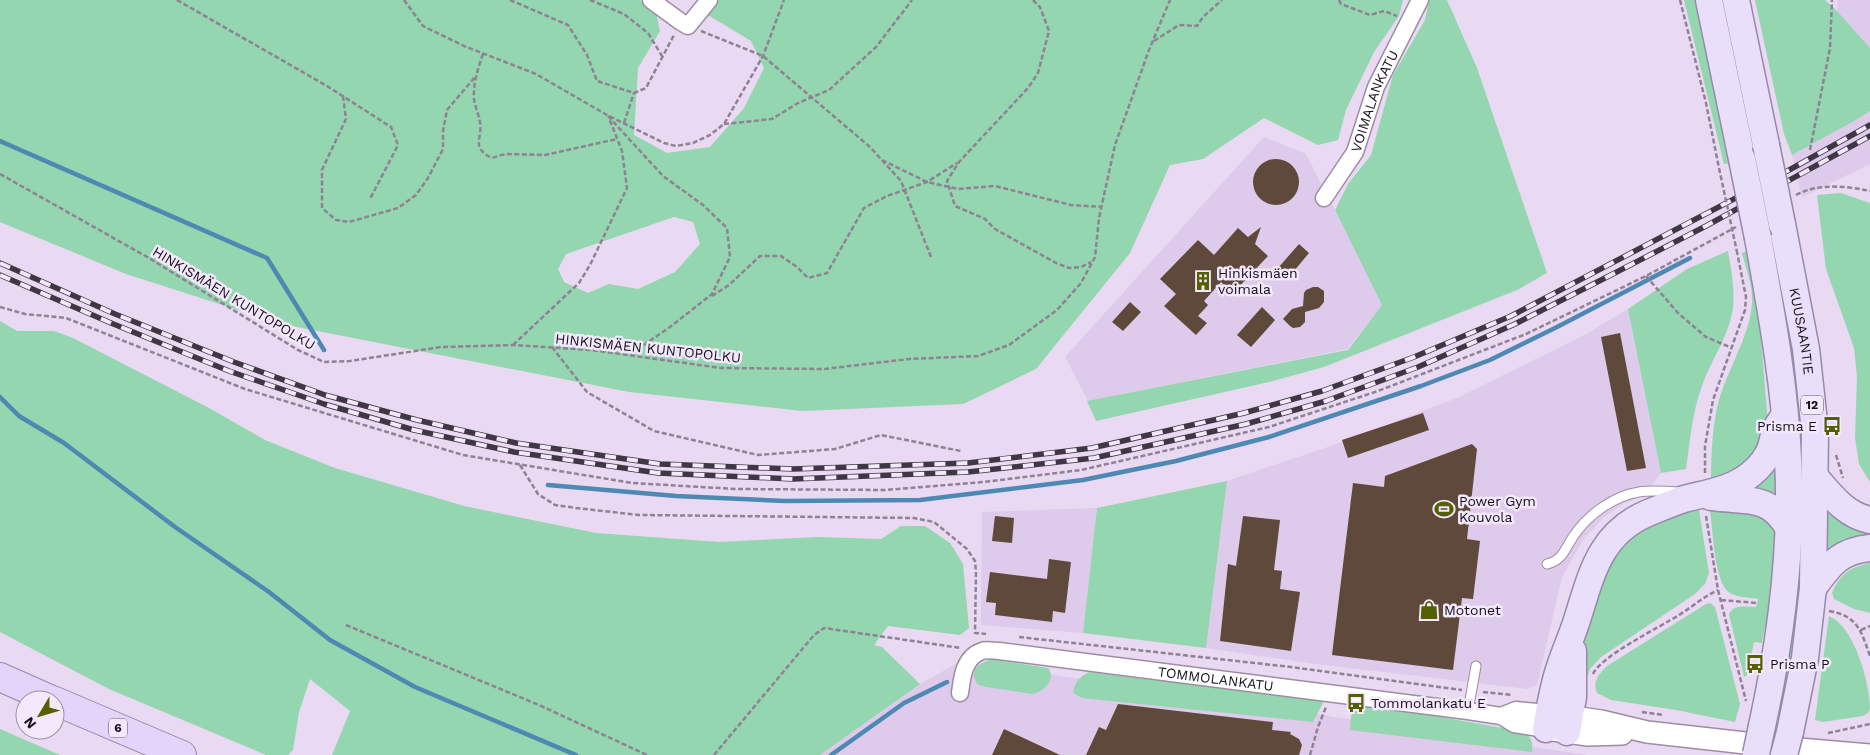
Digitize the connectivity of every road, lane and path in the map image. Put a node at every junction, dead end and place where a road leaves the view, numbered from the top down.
1 (177, 0) edge
2 (404, 0) edge
3 (510, 0) edge
4 (590, 0) edge
5 (651, 0) edge
6 (709, 0) edge
7 (784, 0) edge
8 (912, 0) edge
9 (1033, 0) edge
10 (1170, 0) edge
11 (1222, 0) edge
12 (1339, 0) edge
13 (1680, 0) edge
14 (1709, 0) edge
15 (1736, 0) edge
16 (1832, 0) edge
17 (1419, 2) edge
18 (684, 24) junction
19 (1152, 41) junction
20 (483, 54) junction
21 (662, 56) junction
22 (762, 56) junction
23 (476, 76) junction
24 (634, 93) junction
25 (343, 96) junction
26 (812, 97) junction
27 (607, 115) junction
28 (623, 123) junction
29 (724, 124) junction
30 (617, 139) junction
31 (1810, 150) dead end
32 (881, 160) junction
33 (959, 162) junction
34 (1731, 163) junction
35 (0, 174) edge
36 (927, 182) junction
37 (948, 187) junction
38 (1870, 191) edge
39 (370, 198) dead end
40 (1324, 198) dead end
41 (1790, 198) dead end
42 (1102, 207) junction
43 (1750, 231) junction
44 (930, 257) dead end
45 (1093, 261) junction
46 (1646, 276) junction
47 (704, 301) junction
48 (0, 307) edge
49 (513, 345) junction
50 (552, 348) junction
51 (1732, 348) junction
52 (628, 355) junction
53 (1785, 414) junction
54 (961, 451) dead end
55 (1835, 453) dead end
56 (519, 464) junction
57 (1815, 477) junction
58 (1847, 484) dead end
59 (1703, 492) junction
60 (1870, 520) edge
61 (1789, 529) junction
62 (1870, 548) edge
63 (1547, 564) dead end
64 (1813, 588) junction
65 (1718, 590) junction
66 (1721, 600) junction
67 (1757, 603) dead end
68 (1826, 611) dead end
69 (346, 625) dead end
70 (1870, 626) edge
71 (1860, 630) junction
72 (992, 635) dead end
73 (1019, 637) dead end
74 (983, 650) junction
75 (1870, 656) edge
76 (1476, 666) dead end
77 (0, 677) edge
78 (1592, 678) dead end
79 (29, 690) edge
80 (1471, 691) junction
81 (960, 693) dead end
82 (1513, 695) dead end
83 (1328, 703) dead end
84 (65, 706) edge
85 (1468, 711) junction
86 (1753, 717) junction
87 (1558, 722) junction
88 (1787, 744) edge
89 (1756, 754) edge
90 (182, 755) edge
91 (647, 755) edge
92 (714, 755) edge
93 (1310, 755) edge
94 (1870, 755) edge

1 - 25 path
2 - 20 path
3 - 24 path
4 - 21 path
5 - 18 street
6 - 18 street
7 - 22 path
8 - 26 path
9 - 33 path
10 - 19 path, HINKISMÄEN KUNTOPOLKU
11 - 19 path
12 - 17 path
13 - 34 path
14 - 34 main road, KUUSAANTIE / 12
15 - 57 main road, KUUSAANTIE / 12, bridge
16 - 31 path
17 - 40 street, VOIMALANKATU
18 - 21 path
18 - 22 path
19 - 42 path, HINKISMÄEN KUNTOPOLKU
20 - 23 path
20 - 27 path
21 - 24 path
22 - 26 path
22 - 29 path
23 - 25 path
23 - 30 path
24 - 28 path
25 - 39 path
26 - 29 path
26 - 32 path
27 - 28 path
27 - 30 path
27 - 47 path
28 - 29 path
30 - 49 path
32 - 36 path
32 - 44 path
33 - 36 path
33 - 37 path
34 - 43 main road, KUUSAANTIE / 12, bridge
34 - 51 path, bridge
35 - 49 path, HINKISMÄEN KUNTOPOLKU
36 - 37 path
36 - 47 path
37 - 42 path
37 - 45 path
38 - 41 path
42 - 45 path, HINKISMÄEN KUNTOPOLKU
43 - 46 path
43 - 53 main road, KUUSAANTIE / 12
45 - 52 path, HINKISMÄEN KUNTOPOLKU
46 - 51 path
46 - 56 path
47 - 52 path
48 - 56 path
49 - 50 path, HINKISMÄEN KUNTOPOLKU
50 - 52 path, HINKISMÄEN KUNTOPOLKU
50 - 54 path
51 - 59 path
53 - 59 main road
53 - 61 main road, KUUSAANTIE / 12
55 - 58 path
56 - 72 path
57 - 60 main road
57 - 64 main road, KUUSAANTIE / 12
59 - 61 main road
59 - 63 lane
59 - 65 path
59 - 87 main road
61 - 86 main road, KUUSAANTIE / 12
62 - 64 main road
64 - 88 main road, KUUSAANTIE / 12
65 - 66 path
65 - 78 path
66 - 67 path
66 - 86 path
68 - 71 path
69 - 91 path
70 - 71 path
71 - 75 path
73 - 80 path
74 - 81 street
74 - 85 street, TOMMOLANKATU
74 - 92 path
76 - 80 lane
77 - 79 highway, 6
80 - 82 path
80 - 85 lane
83 - 93 path
84 - 90 highway, 6
85 - 87 street, TOMMOLANKATU
86 - 89 main road, KUUSAANTIE / 12, bridge
87 - 94 street, TOMMOLANKATU

